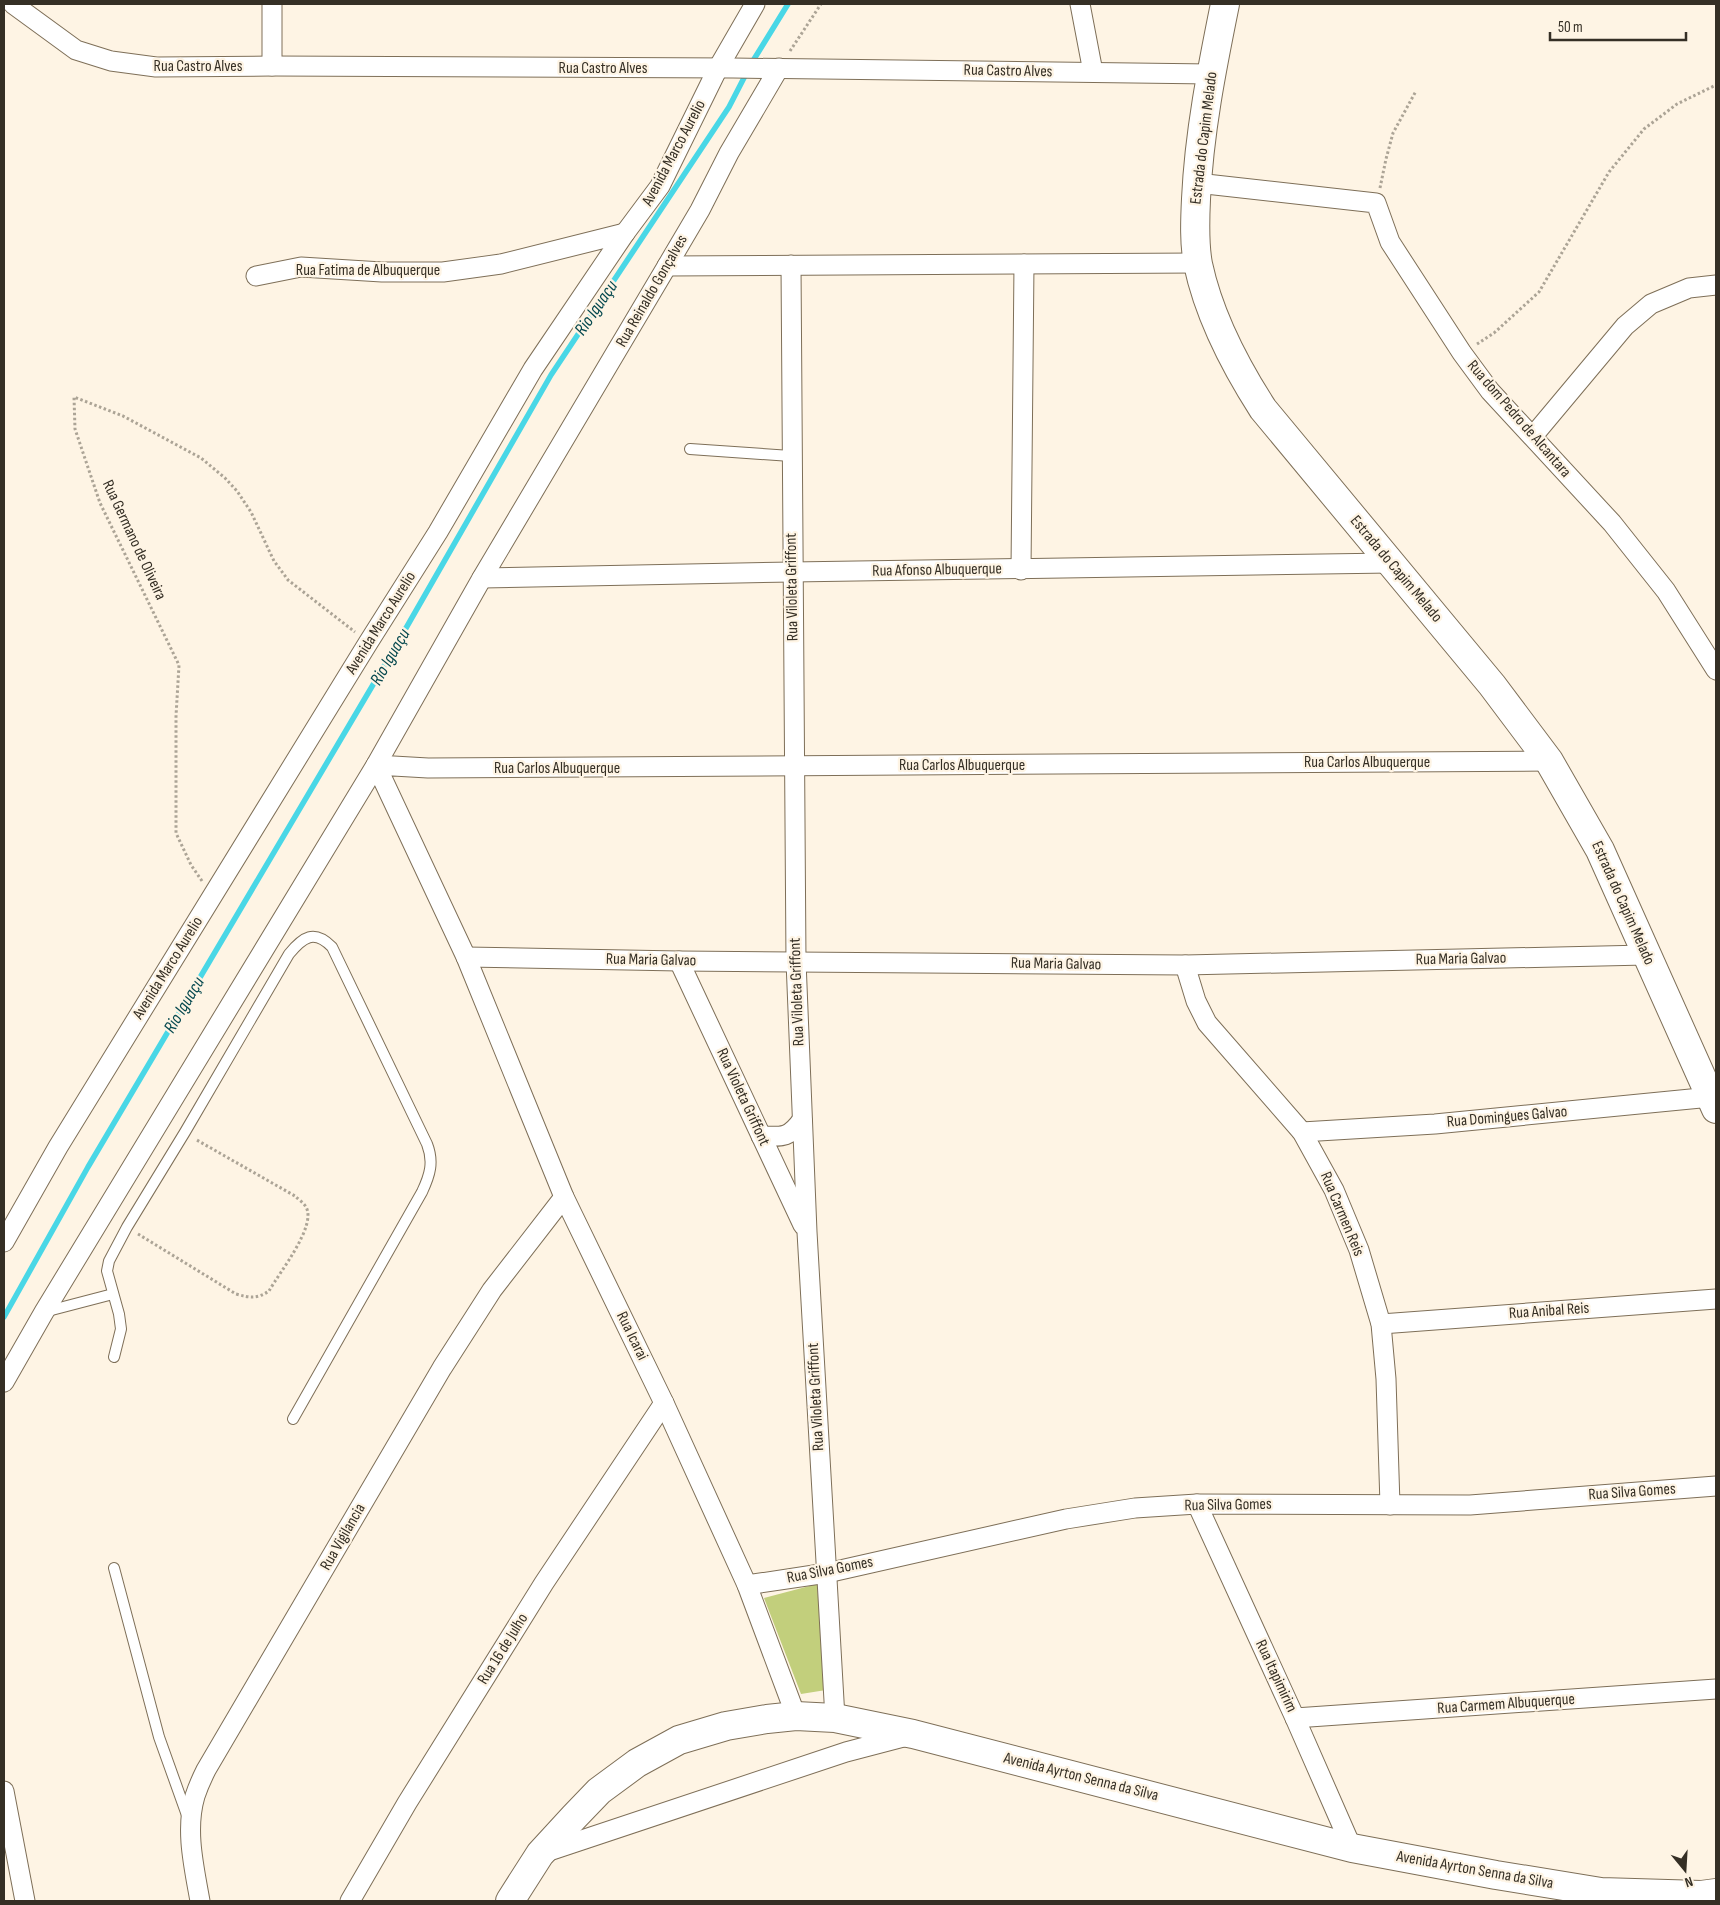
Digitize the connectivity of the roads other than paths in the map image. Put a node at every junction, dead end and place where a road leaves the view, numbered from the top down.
1 (13, 4) edge
2 (272, 4) edge
3 (755, 4) edge
4 (1080, 4) edge
5 (1225, 4) edge
6 (272, 66) junction
7 (725, 68) junction
8 (774, 68) junction
9 (1093, 72) junction
10 (1211, 74) junction
11 (1197, 183) junction
12 (626, 233) junction
13 (1198, 262) junction
14 (1024, 264) junction
15 (791, 265) junction
16 (667, 266) junction
17 (256, 276) dead end
18 (1716, 285) edge
19 (1533, 436) junction
20 (690, 449) dead end
21 (792, 456) junction
22 (1391, 563) junction
23 (1021, 570) junction
24 (792, 572) junction
25 (482, 578) junction
26 (1716, 670) edge
27 (1549, 761) junction
28 (376, 765) junction
29 (795, 766) junction
30 (1646, 955) junction
31 (466, 957) junction
32 (679, 961) junction
33 (796, 962) junction
34 (1185, 965) junction
35 (1714, 1103) edge
36 (802, 1120) junction
37 (1302, 1132) junction
38 (762, 1136) junction
39 (564, 1197) junction
40 (807, 1232) junction
41 (4, 1242) edge
42 (113, 1294) junction
43 (1716, 1299) edge
44 (44, 1312) junction
45 (1381, 1324) junction
46 (114, 1357) dead end
47 (4, 1382) edge
48 (664, 1403) junction
49 (293, 1419) dead end
50 (1716, 1486) edge
51 (1197, 1504) junction
52 (1390, 1505) junction
53 (114, 1568) dead end
54 (827, 1573) junction
55 (747, 1585) junction
56 (1716, 1689) edge
57 (796, 1716) junction
58 (835, 1718) junction
59 (1295, 1718) junction
60 (913, 1734) junction
61 (5, 1803) edge
62 (190, 1824) junction
63 (1352, 1848) junction
64 (540, 1854) junction
65 (1706, 1896) edge
66 (25, 1901) edge
67 (200, 1901) edge
68 (350, 1901) edge
69 (510, 1901) edge

1 - 6 street, Rua Castro Alves
2 - 6 street
3 - 7 street, Avenida Marco Aurelio
4 - 9 street
5 - 10 street, Estrada do Capim Melado
6 - 7 street, Rua Castro Alves
7 - 8 street, Rua Castro Alves
7 - 12 street, Avenida Marco Aurelio
8 - 9 street, Rua Castro Alves
8 - 16 street, Rua Reinaldo Gonçalves
9 - 10 street, Rua Castro Alves
10 - 11 street, Estrada do Capim Melado
11 - 13 street, Estrada do Capim Melado
11 - 19 street, Rua dom Pedro de Alcantara
12 - 17 street, Rua Fatima de Albuquerque
12 - 41 street, Avenida Marco Aurelio
13 - 14 street
13 - 22 street, Estrada do Capim Melado
14 - 15 street
14 - 23 street
15 - 16 street
15 - 21 street, Rua Viloleta Griffont
16 - 25 street, Rua Reinaldo Gonçalves
18 - 19 street
19 - 26 street, Rua dom Pedro de Alcantara
20 - 21 lane
21 - 24 street, Rua Viloleta Griffont
22 - 23 street, Rua Afonso Albuquerque
22 - 27 street, Estrada do Capim Melado
23 - 24 street, Rua Afonso Albuquerque
24 - 25 street, Rua Afonso Albuquerque
24 - 29 street, Rua Viloleta Griffont
25 - 28 street, Rua Reinaldo Gonçalves
27 - 29 street, Rua Carlos Albuquerque
27 - 30 street, Estrada do Capim Melado
28 - 29 street, Rua Carlos Albuquerque
28 - 31 street, Rua Icarai
28 - 44 street, Rua Reinaldo Gonçalves
29 - 33 street, Rua Viloleta Griffont
30 - 34 street, Rua Maria Galvao
30 - 35 street, Estrada do Capim Melado
31 - 32 street, Rua Maria Galvao
31 - 39 street, Rua Icarai
32 - 33 street, Rua Maria Galvao
32 - 38 street, Rua Violeta Griffont
33 - 34 street, Rua Maria Galvao
33 - 36 street, Rua Viloleta Griffont
34 - 37 street, Rua Carmen Reis
35 - 37 street, Rua Domingues Galvao
36 - 38 street
36 - 40 street, Rua Viloleta Griffont
37 - 45 street, Rua Carmen Reis
38 - 40 street, Rua Violeta Griffont
39 - 48 street, Rua Icarai
39 - 62 street, Rua Vigilancia
40 - 54 street, Rua Viloleta Griffont
42 - 44 lane
42 - 46 lane
42 - 49 lane
43 - 45 street, Rua Anibal Reis
44 - 47 street
45 - 52 street, Rua Carmen Reis
48 - 55 street, Rua Icarai
48 - 68 street, Rua 16 de Julho
50 - 52 street, Rua Silva Gomes
51 - 52 street, Rua Silva Gomes
51 - 54 street, Rua Silva Gomes
51 - 59 street, Rua Itapimirim
53 - 62 lane
54 - 55 street, Rua Silva Gomes
54 - 58 street, Rua Viloleta Griffont
55 - 57 street, Rua Icarai
56 - 59 street, Rua Carmem Albuquerque
57 - 58 street, Avenida Ayrton Senna da Silva
57 - 64 street, Avenida Ayrton Senna da Silva
58 - 60 street, Avenida Ayrton Senna da Silva
59 - 63 street, Rua Itapimirim
60 - 63 street, Avenida Ayrton Senna da Silva
60 - 64 street
61 - 66 street
62 - 67 street, Rua Vigilancia
63 - 65 street, Avenida Ayrton Senna da Silva
64 - 69 street, Avenida Ayrton Senna da Silva

